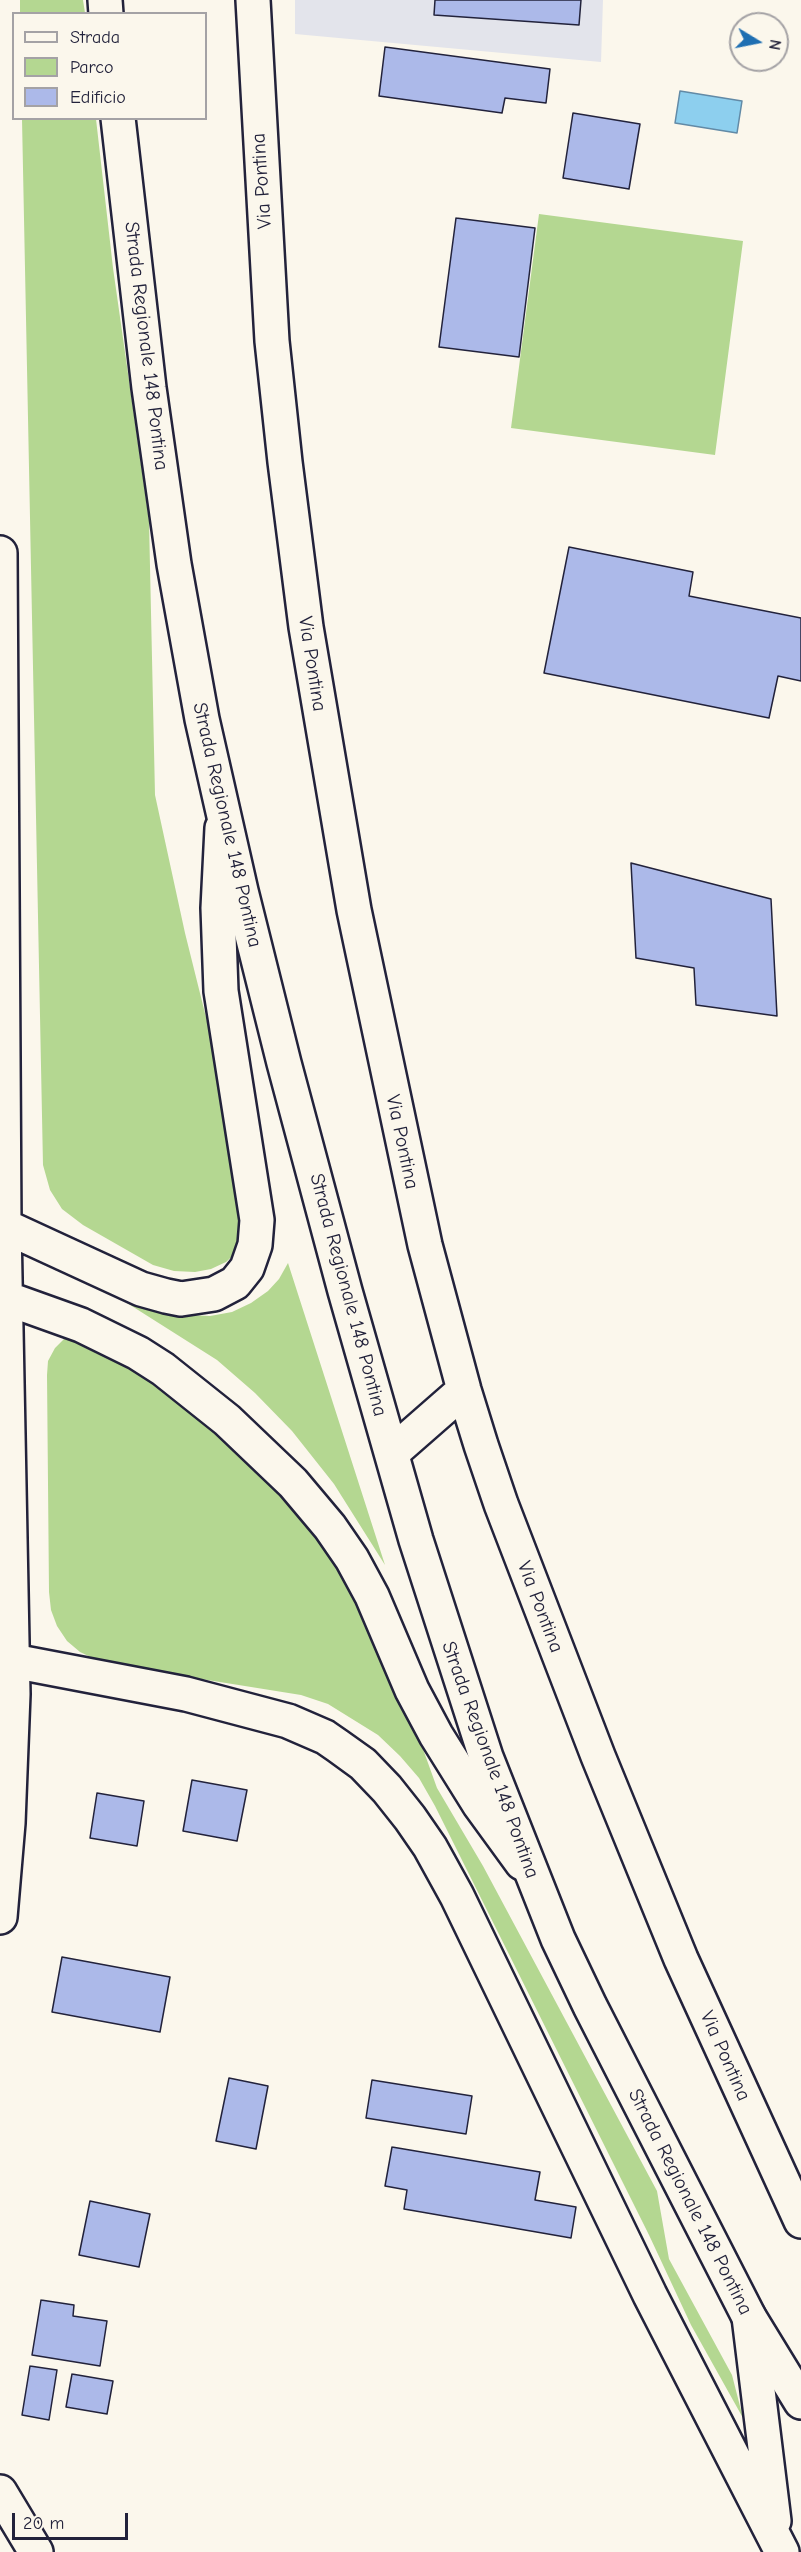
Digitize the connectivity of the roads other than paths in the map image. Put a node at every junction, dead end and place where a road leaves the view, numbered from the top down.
1 (252, 0) edge
2 (118, 120) edge
3 (0, 553) edge
4 (223, 814) junction
5 (1, 972) edge
6 (2, 1225) edge
7 (3, 1297) edge
8 (464, 1390) junction
9 (4, 1396) edge
10 (392, 1453) junction
11 (13, 1661) junction
12 (531, 1874) junction
13 (0, 1917) edge
14 (801, 2221) edge
15 (749, 2317) junction
16 (801, 2402) edge
17 (0, 2492) edge
18 (779, 2548) edge
19 (36, 2552) edge

1 - 8 street, Via Pontina
2 - 4 street, Strada Regionale 148 Pontina
3 - 5 street
4 - 6 street
4 - 10 street, Strada Regionale 148 Pontina
5 - 6 street
6 - 7 street
7 - 9 street
7 - 12 street
8 - 10 street
8 - 14 street, Via Pontina
9 - 11 street
10 - 12 street, Strada Regionale 148 Pontina
11 - 13 street
11 - 18 street
12 - 15 street, Strada Regionale 148 Pontina
15 - 16 street, Strada Regionale 148 Pontina
15 - 18 street
17 - 19 street

